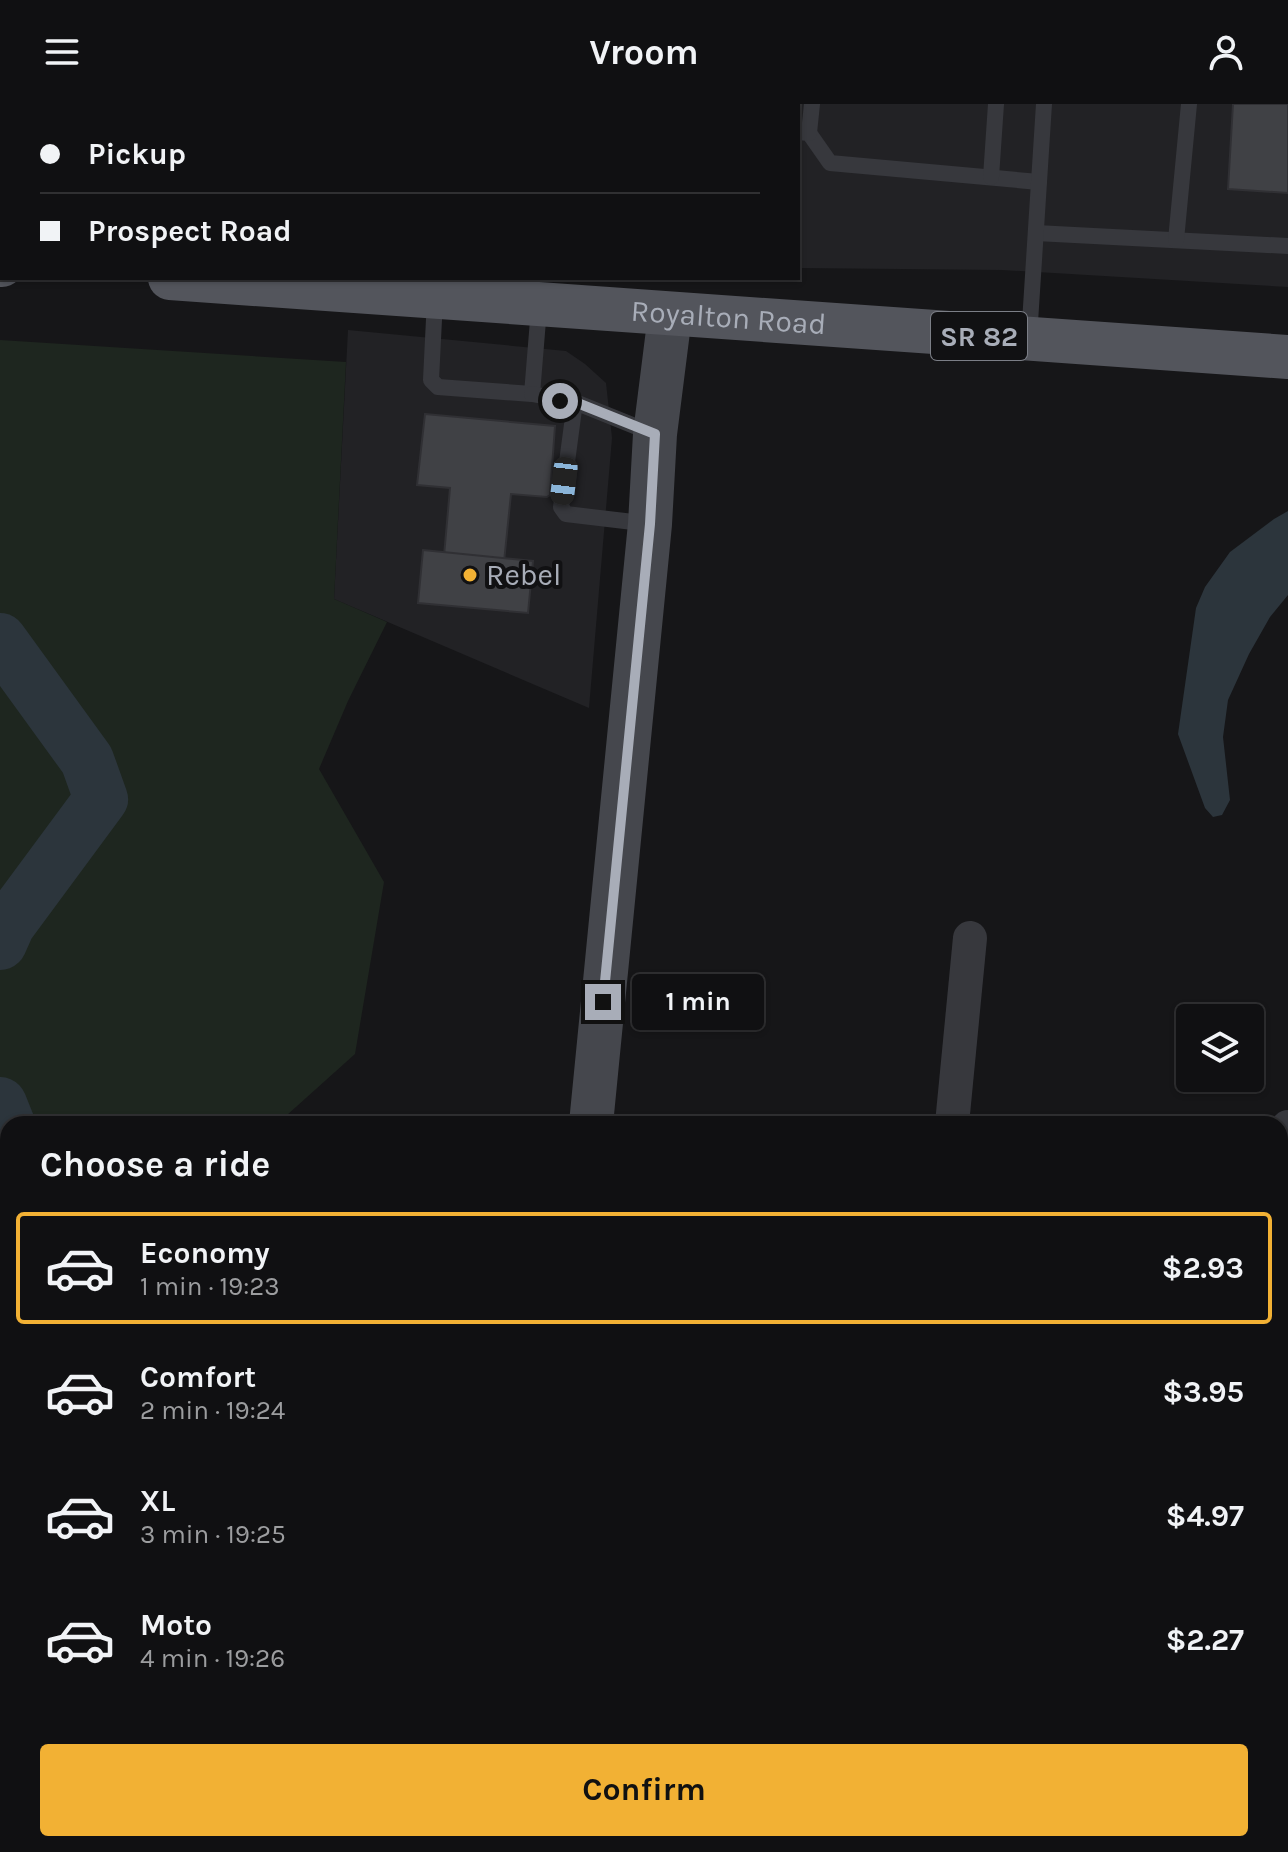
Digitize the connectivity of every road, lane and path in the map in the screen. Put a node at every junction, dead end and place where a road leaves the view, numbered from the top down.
1 (812, 104) edge
2 (996, 104) edge
3 (1044, 104) edge
4 (1189, 104) edge
5 (804, 133) edge
6 (991, 177) junction
7 (1039, 182) junction
8 (1036, 233) junction
9 (1176, 240) junction
10 (1288, 246) edge
11 (202, 280) edge
12 (672, 296) edge
13 (436, 297) junction
14 (539, 305) junction
15 (1029, 339) junction
16 (1288, 357) edge
17 (532, 394) junction
18 (575, 402) junction
19 (655, 434) junction
20 (650, 524) junction
21 (970, 938) dead end
22 (592, 1116) edge
23 (953, 1116) edge

1 - 5 lane
2 - 6 lane
3 - 7 lane
4 - 9 lane
5 - 6 lane
6 - 7 lane
7 - 8 lane
8 - 9 lane
8 - 15 lane
9 - 10 lane
11 - 13 main road, Royalton Road / SR 82
12 - 14 main road, Royalton Road / SR 82
12 - 15 main road, Royalton Road / SR 82
12 - 19 street
13 - 14 main road, Royalton Road / SR 82
13 - 17 lane
14 - 17 lane
15 - 16 main road, Royalton Road / SR 82
17 - 18 lane
18 - 19 lane
18 - 20 lane
19 - 20 street
20 - 22 street
21 - 23 street

